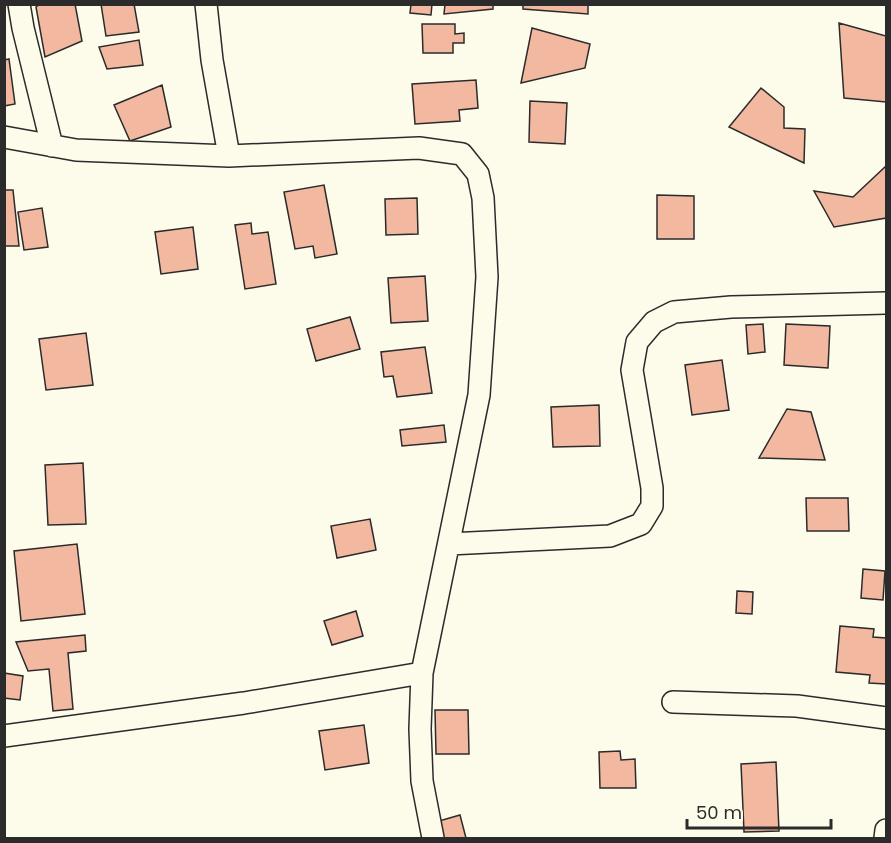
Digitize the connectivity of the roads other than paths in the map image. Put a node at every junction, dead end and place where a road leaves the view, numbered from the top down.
1 (19, 4) edge
2 (206, 4) edge
3 (4, 137) edge
4 (52, 146) junction
5 (229, 156) junction
6 (886, 303) edge
7 (449, 544) junction
8 (422, 673) junction
9 (672, 702) dead end
10 (886, 718) edge
11 (4, 736) edge
12 (886, 830) edge
13 (434, 838) edge
14 (885, 838) edge

1 - 4 street
2 - 5 street
3 - 4 street
4 - 5 street
5 - 7 street
6 - 7 street
7 - 8 street
8 - 11 street
8 - 13 street
9 - 10 street
12 - 14 street

